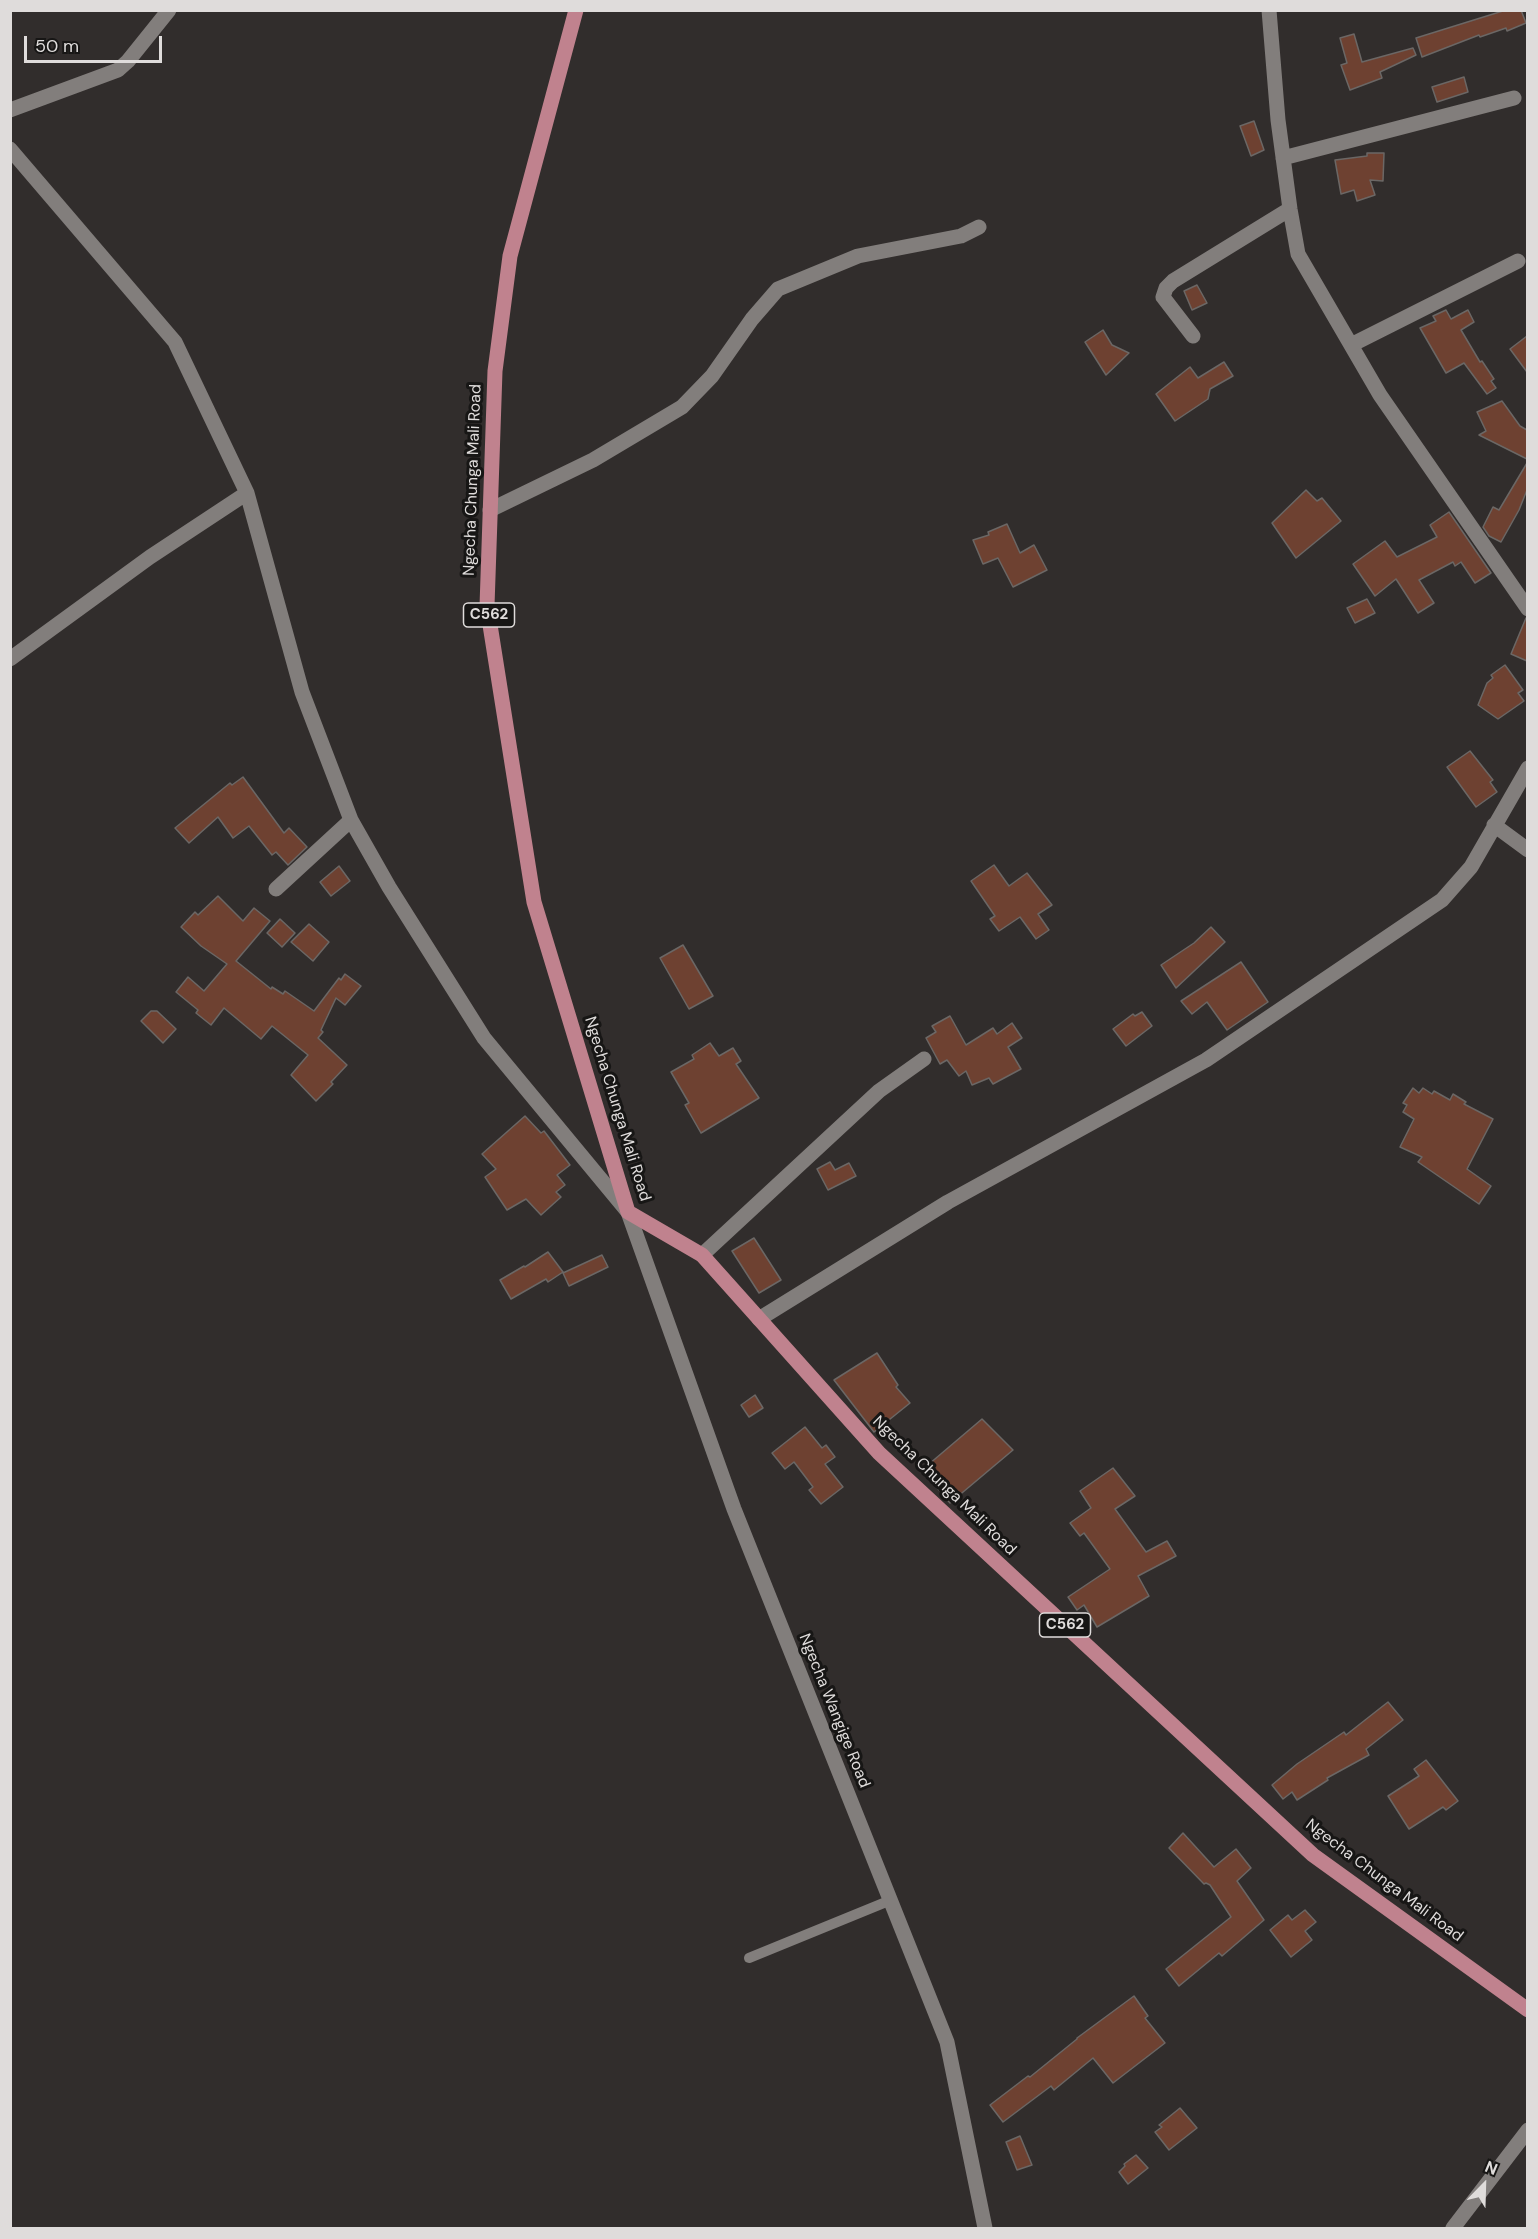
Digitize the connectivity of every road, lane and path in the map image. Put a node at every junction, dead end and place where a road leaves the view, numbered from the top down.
1 (169, 10) edge
2 (576, 10) edge
3 (1269, 10) edge
4 (1514, 98) dead end
5 (10, 110) edge
6 (10, 149) edge
7 (1283, 158) junction
8 (1290, 209) junction
9 (979, 227) dead end
10 (1518, 261) dead end
11 (1193, 336) dead end
12 (1351, 345) junction
13 (247, 493) junction
14 (490, 510) junction
15 (1527, 609) edge
16 (10, 659) edge
17 (1527, 768) edge
18 (351, 820) junction
19 (1494, 825) junction
20 (1527, 850) edge
21 (276, 889) dead end
22 (924, 1059) dead end
23 (628, 1212) junction
24 (702, 1255) junction
25 (759, 1319) junction
26 (891, 1900) junction
27 (749, 1958) dead end
28 (1527, 2010) edge
29 (1527, 2130) edge
30 (985, 2229) edge
31 (1453, 2229) edge

1 - 5 street
2 - 14 main road, Ngecha Chunga Mali Road / C562
3 - 7 street
4 - 7 street
6 - 13 street, Ngecha Wangige Road
7 - 8 street
8 - 11 street
8 - 12 street
9 - 14 street
10 - 12 street
12 - 15 street
13 - 16 street
13 - 18 street, Ngecha Wangige Road
14 - 23 main road, Ngecha Chunga Mali Road / C562
17 - 19 street
18 - 21 street
18 - 23 street, Ngecha Wangige Road
19 - 20 street
19 - 25 street
22 - 24 street
23 - 24 main road, Ngecha Chunga Mali Road / C562
23 - 26 street, Ngecha Wangige Road
24 - 25 main road, Ngecha Chunga Mali Road / C562
25 - 28 main road, Ngecha Chunga Mali Road / C562
26 - 27 lane
26 - 30 street, Ngecha Wangige Road
29 - 31 street

